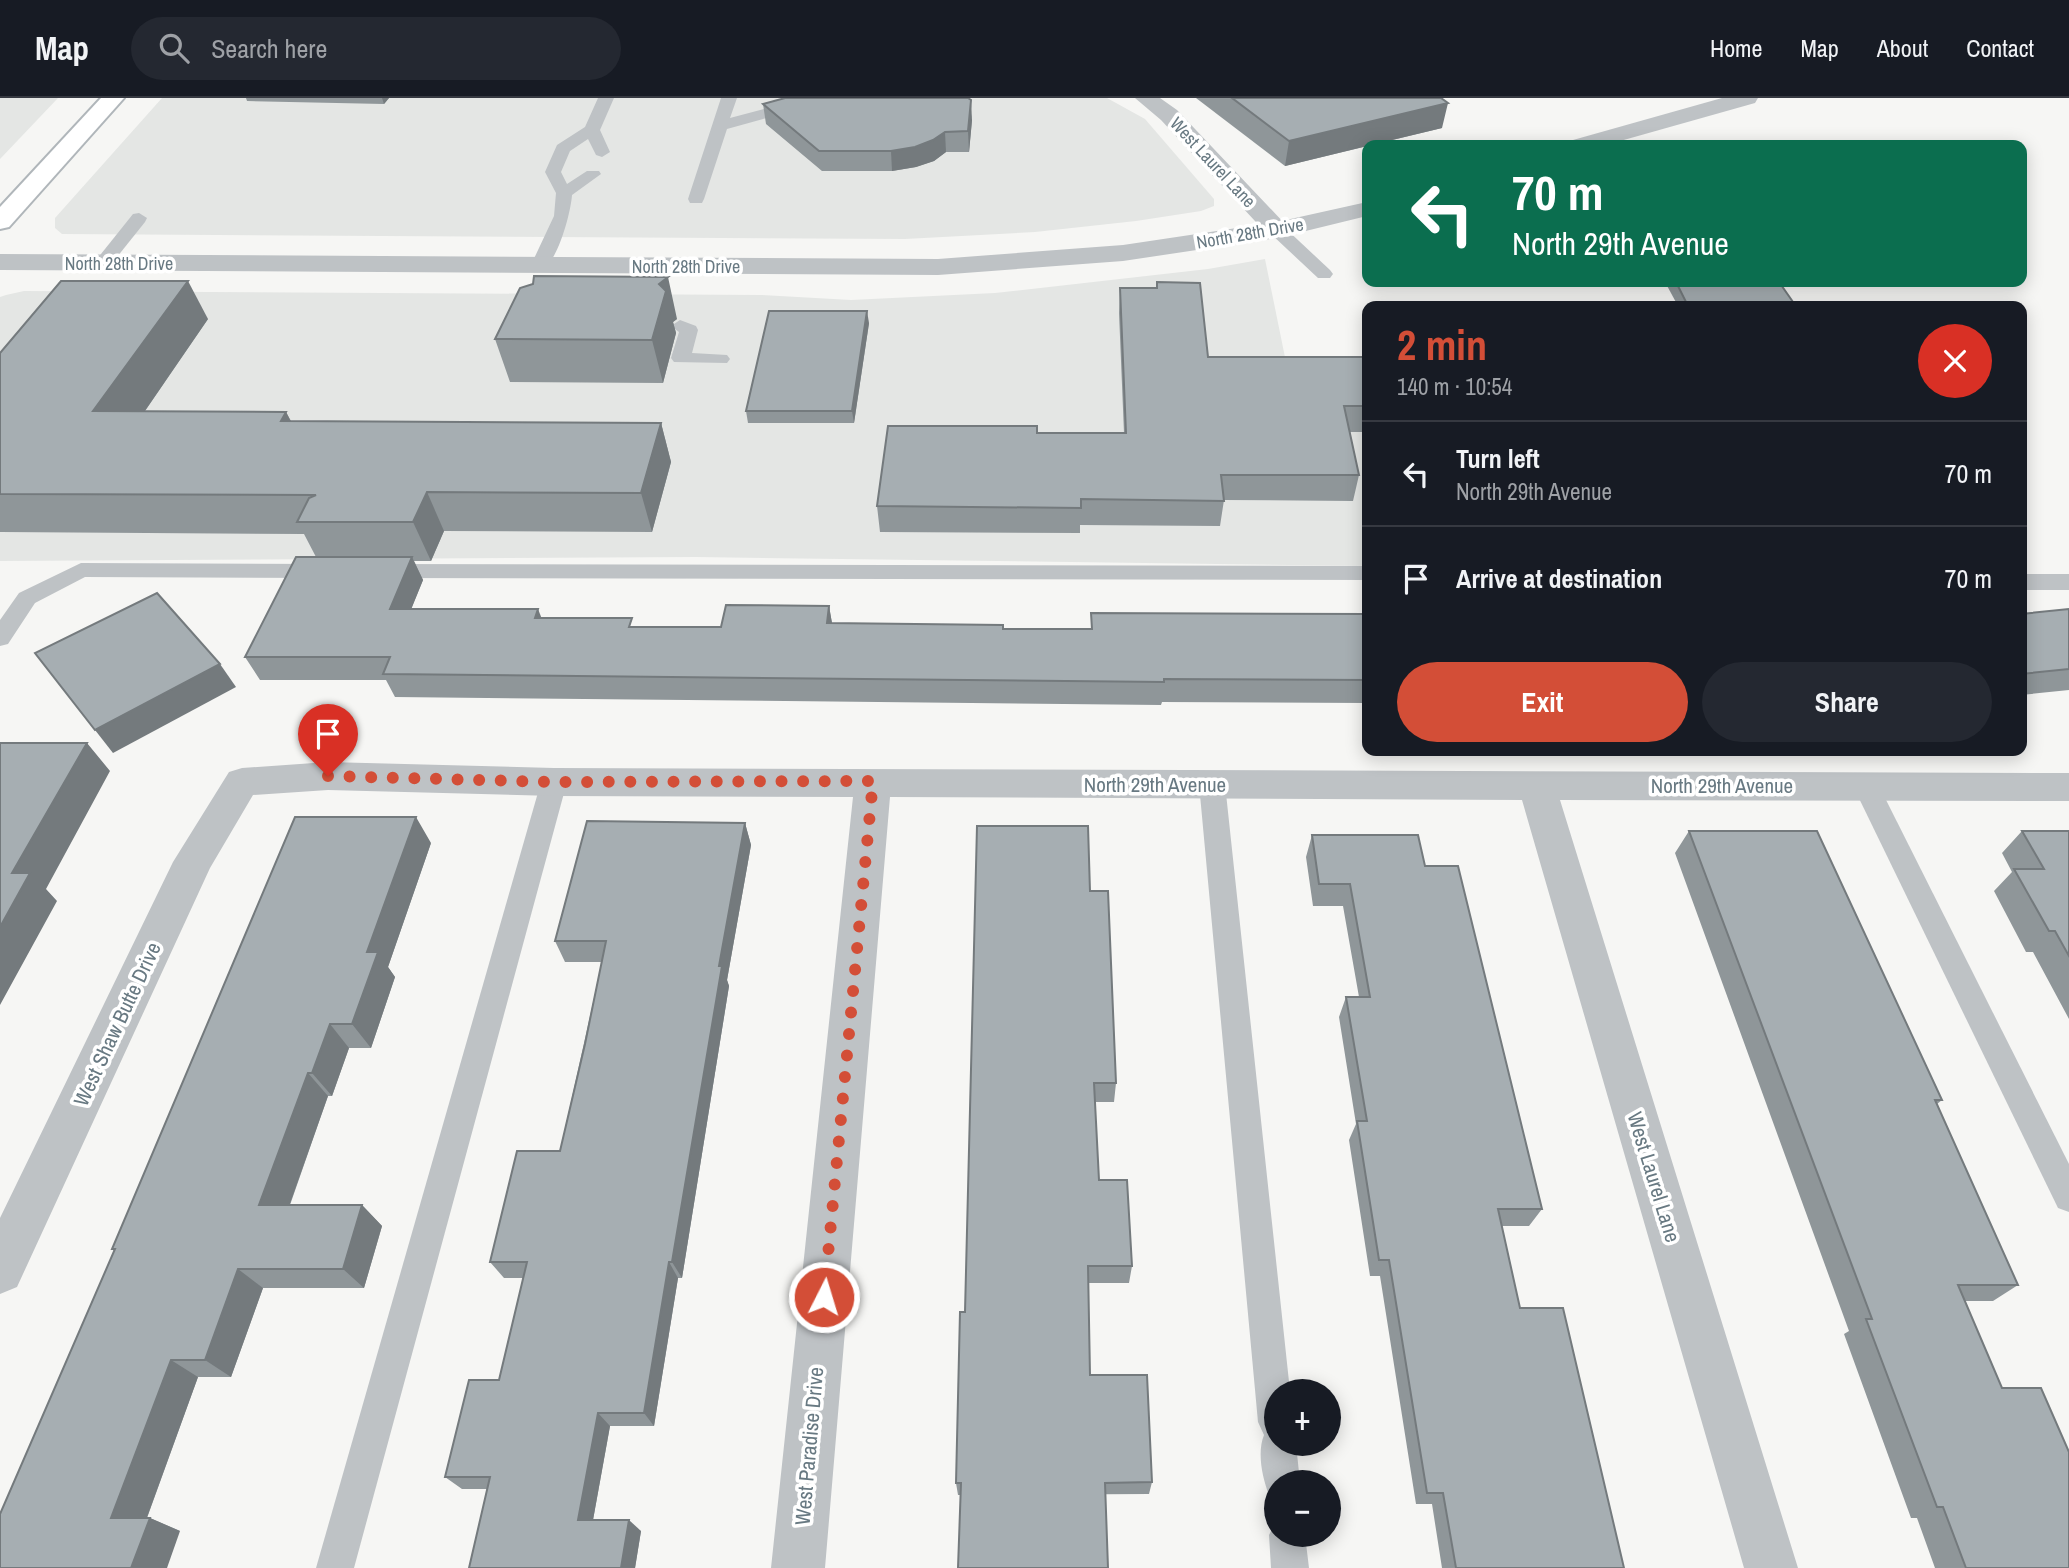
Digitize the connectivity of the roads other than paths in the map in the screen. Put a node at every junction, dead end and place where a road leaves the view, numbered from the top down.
1 (113, 98) edge
2 (606, 98) edge
3 (729, 98) edge
4 (822, 98) edge
5 (1146, 98) edge
6 (1747, 98) edge
7 (720, 126) junction
8 (592, 130) junction
9 (1599, 140) edge
10 (602, 152) dead end
11 (593, 174) dead end
12 (564, 193) junction
13 (696, 199) dead end
14 (1362, 210) edge
15 (139, 218) dead end
16 (0, 222) edge
17 (1277, 230) junction
18 (0, 262) edge
19 (103, 263) junction
20 (540, 265) junction
21 (1324, 274) dead end
22 (680, 326) dead end
23 (720, 359) dead end
24 (1362, 573) edge
25 (2027, 582) edge
26 (2069, 582) edge
27 (0, 638) edge
28 (873, 781) junction
29 (242, 782) joint
30 (554, 782) junction
31 (1212, 784) junction
32 (1537, 785) junction
33 (1866, 786) junction
34 (2069, 787) edge
35 (2069, 1197) edge
36 (0, 1270) edge
37 (1272, 1379) edge
38 (1288, 1547) edge
39 (335, 1568) edge
40 (798, 1568) edge
41 (1290, 1568) edge
42 (1772, 1568) edge

1 - 16 main road
2 - 8 lane
3 - 7 lane
4 - 7 lane
5 - 17 street, West Laurel Lane
6 - 9 street
7 - 13 lane
8 - 10 lane
8 - 12 lane
11 - 12 lane
12 - 20 lane
14 - 17 street, North 28th Drive
15 - 19 lane
17 - 20 street, North 28th Drive
17 - 21 lane
18 - 19 street, North 28th Drive
19 - 20 street, North 28th Drive
22 - 23 lane
24 - 27 lane
25 - 26 lane
28 - 30 street, North 29th Avenue
28 - 31 street, North 29th Avenue
28 - 40 street, West Paradise Drive
29 - 30 street, North 29th Avenue
29 - 36 street, West Shaw Butte Drive
30 - 39 lane
31 - 32 street, North 29th Avenue
31 - 37 lane
32 - 33 street, North 29th Avenue
32 - 42 street, West Laurel Lane
33 - 34 street, North 29th Avenue
33 - 35 lane
38 - 41 lane

